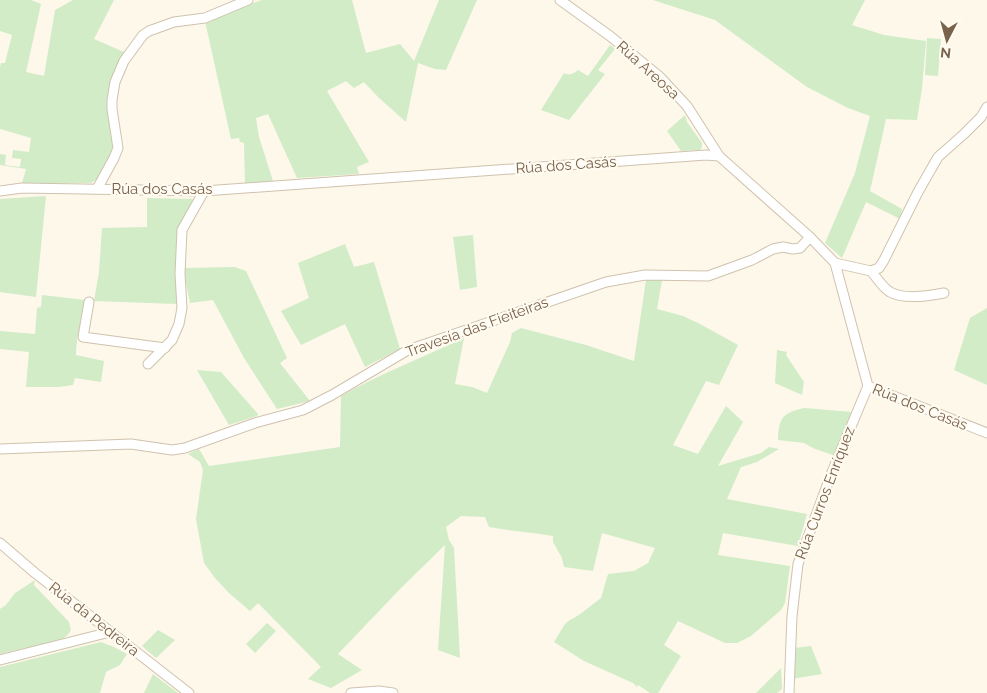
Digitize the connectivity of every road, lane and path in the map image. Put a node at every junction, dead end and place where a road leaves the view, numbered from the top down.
1 (248, 0) edge
2 (563, 1) edge
3 (987, 107) edge
4 (719, 156) junction
5 (97, 189) junction
6 (0, 190) edge
7 (204, 191) junction
8 (810, 237) junction
9 (835, 263) junction
10 (872, 271) junction
11 (944, 293) dead end
12 (89, 302) dead end
13 (165, 348) junction
14 (148, 364) dead end
15 (868, 386) junction
16 (987, 433) edge
17 (0, 449) edge
18 (0, 544) edge
19 (110, 632) junction
20 (0, 660) edge
21 (189, 693) edge
22 (351, 693) edge
23 (392, 693) edge
24 (789, 693) edge

1 - 5 street
2 - 4 street, Rúa Areosa
3 - 10 street
4 - 7 street, Rúa dos Casás
4 - 8 street, Rúa dos Casás
5 - 6 street, Rúa dos Casás
5 - 7 street, Rúa dos Casás
7 - 13 street
8 - 9 street, Rúa dos Casás
8 - 17 street, Travesía das Fieiteiras
9 - 10 street
9 - 15 street, Rúa dos Casás
10 - 11 street
12 - 13 street
13 - 14 street
15 - 16 street, Rúa dos Casás
15 - 24 street, Rúa Curros Enríquez
18 - 19 street, Rúa da Pedreira
19 - 20 street
19 - 21 street, Rúa da Pedreira
22 - 23 street

